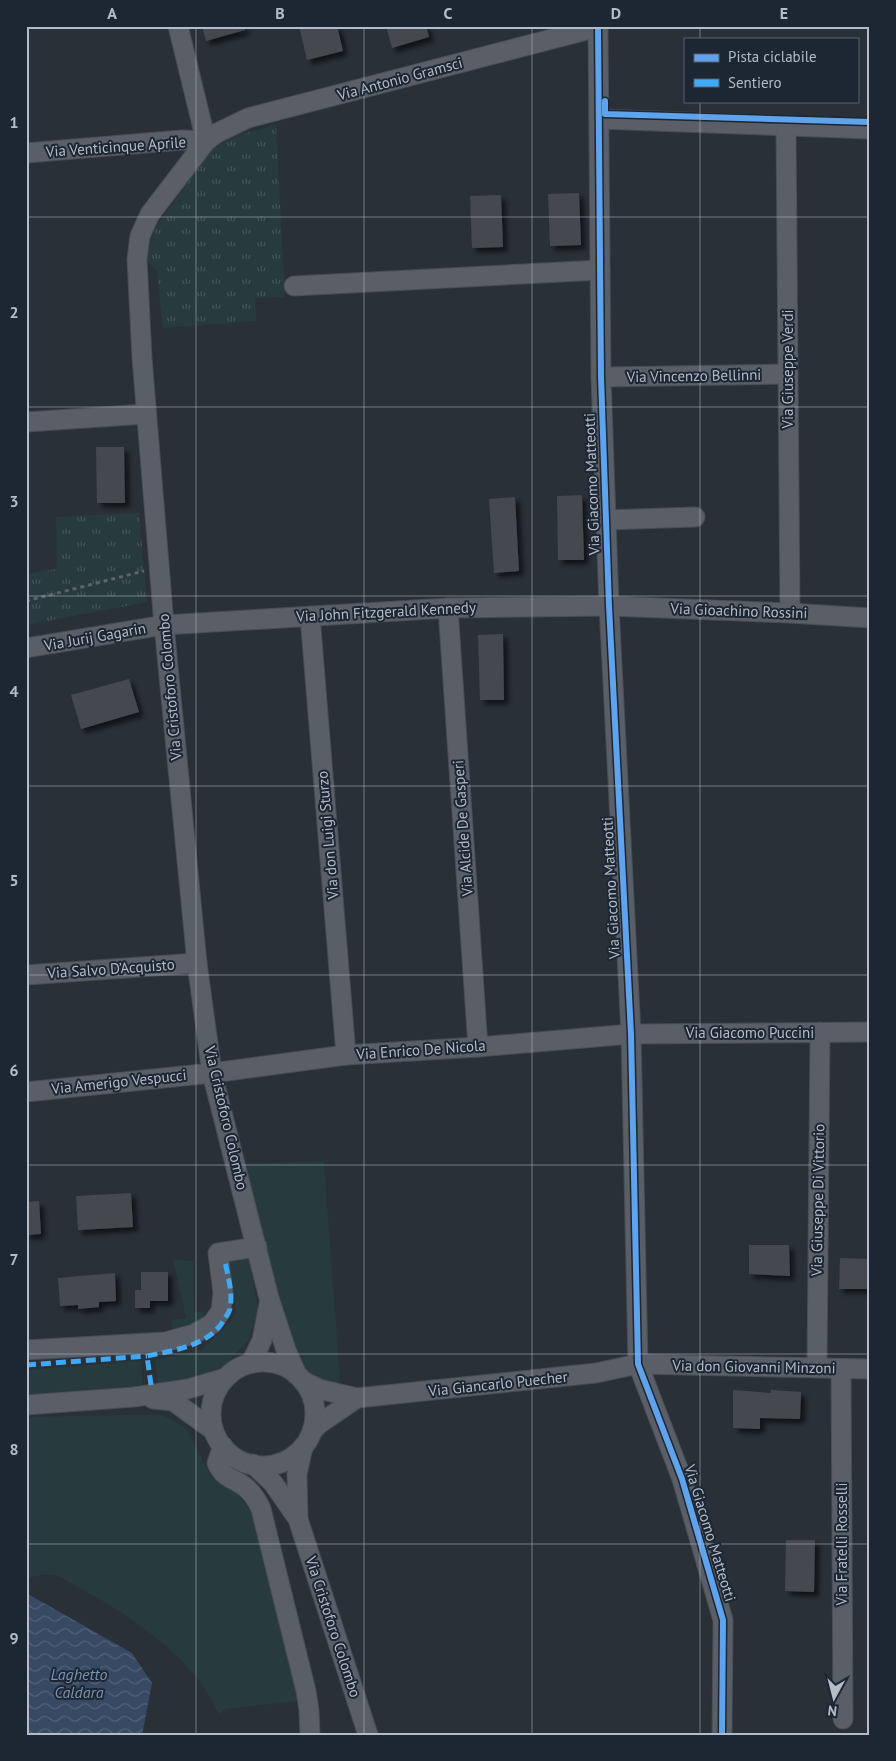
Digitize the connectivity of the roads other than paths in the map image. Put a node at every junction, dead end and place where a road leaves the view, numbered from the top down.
1 (178, 26) edge
2 (598, 26) edge
3 (600, 119) junction
4 (786, 126) junction
5 (870, 129) edge
6 (206, 141) junction
7 (26, 154) edge
8 (600, 270) junction
9 (294, 286) dead end
10 (788, 374) junction
11 (601, 377) junction
12 (146, 414) junction
13 (26, 422) edge
14 (695, 517) dead end
15 (606, 520) junction
16 (609, 606) junction
17 (448, 608) junction
18 (790, 613) junction
19 (310, 616) junction
20 (870, 618) edge
21 (164, 625) junction
22 (26, 648) edge
23 (197, 963) junction
24 (26, 975) edge
25 (820, 1032) junction
26 (870, 1032) edge
27 (631, 1034) junction
28 (478, 1047) junction
29 (346, 1055) junction
30 (212, 1073) junction
31 (26, 1092) edge
32 (257, 1247) junction
33 (269, 1298) junction
34 (26, 1350) edge
35 (251, 1363) junction
36 (638, 1364) junction
37 (817, 1368) junction
38 (842, 1369) junction
39 (870, 1369) edge
40 (224, 1378) junction
41 (300, 1378) junction
42 (134, 1397) junction
43 (357, 1398) junction
44 (26, 1405) edge
45 (213, 1430) junction
46 (307, 1439) junction
47 (223, 1446) junction
48 (254, 1464) junction
49 (298, 1520) junction
50 (843, 1719) dead end
51 (310, 1735) edge
52 (368, 1735) edge
53 (722, 1735) edge

1 - 6 street
2 - 3 street, Via Giacomo Matteotti
2 - 6 street, Via Antonio Gramsci
3 - 4 street
3 - 8 street, Via Giacomo Matteotti
4 - 5 street
4 - 10 street, Via Giuseppe Verdi
6 - 7 street, Via Venticinque Aprile
6 - 12 street, Via Cristoforo Colombo
8 - 9 street
8 - 11 street, Via Giacomo Matteotti
10 - 11 street, Via Vincenzo Bellinni
10 - 18 street, Via Giuseppe Verdi
11 - 15 street, Via Giacomo Matteotti
12 - 13 street
12 - 21 street, Via Cristoforo Colombo
14 - 15 street
15 - 16 street, Via Giacomo Matteotti
16 - 17 street, Via John Fitzgerald Kennedy
16 - 18 street, Via Gioachino Rossini
16 - 27 street, Via Giacomo Matteotti
17 - 19 street, Via John Fitzgerald Kennedy
17 - 28 street, Via Alcide De Gasperi
18 - 20 street, Via Gioachino Rossini
19 - 21 street, Via John Fitzgerald Kennedy
19 - 29 street, Via don Luigi Sturzo
21 - 22 street, Via Jurij Gagarin
21 - 23 street, Via Cristoforo Colombo
23 - 24 street, Via Salvo D’Acquisto
23 - 30 street, Via Cristoforo Colombo
25 - 26 street, Via Giacomo Puccini
25 - 27 street, Via Giacomo Puccini
25 - 37 street, Via Giuseppe Di Vittorio
27 - 28 street, Via Enrico De Nicola
27 - 36 street, Via Giacomo Matteotti
28 - 29 street, Via Enrico De Nicola
29 - 30 street, Via Enrico De Nicola
30 - 31 street, Via Amerigo Vespucci
30 - 32 street, Via Cristoforo Colombo
32 - 33 street, Via Cristoforo Colombo
32 - 34 street
33 - 35 street, Via Cristoforo Colombo
33 - 41 street, Via Cristoforo Colombo
35 - 40 street
35 - 41 street
36 - 37 street, Via don Giovanni Minzoni
36 - 43 street, Via Giancarlo Puecher
36 - 53 street, Via Giacomo Matteotti
37 - 38 street, Via don Giovanni Minzoni
38 - 39 street, Via don Giovanni Minzoni
38 - 50 street, Via Fratelli Rosselli
40 - 42 street
40 - 45 street
41 - 43 street, Via Giancarlo Puecher
41 - 46 street
42 - 44 street
42 - 45 street
43 - 46 street, Via Giancarlo Puecher
45 - 47 street
46 - 48 street
46 - 49 street, Via Cristoforo Colombo
47 - 48 street
47 - 51 street
48 - 49 street, Via Cristoforo Colombo
49 - 52 street, Via Cristoforo Colombo

